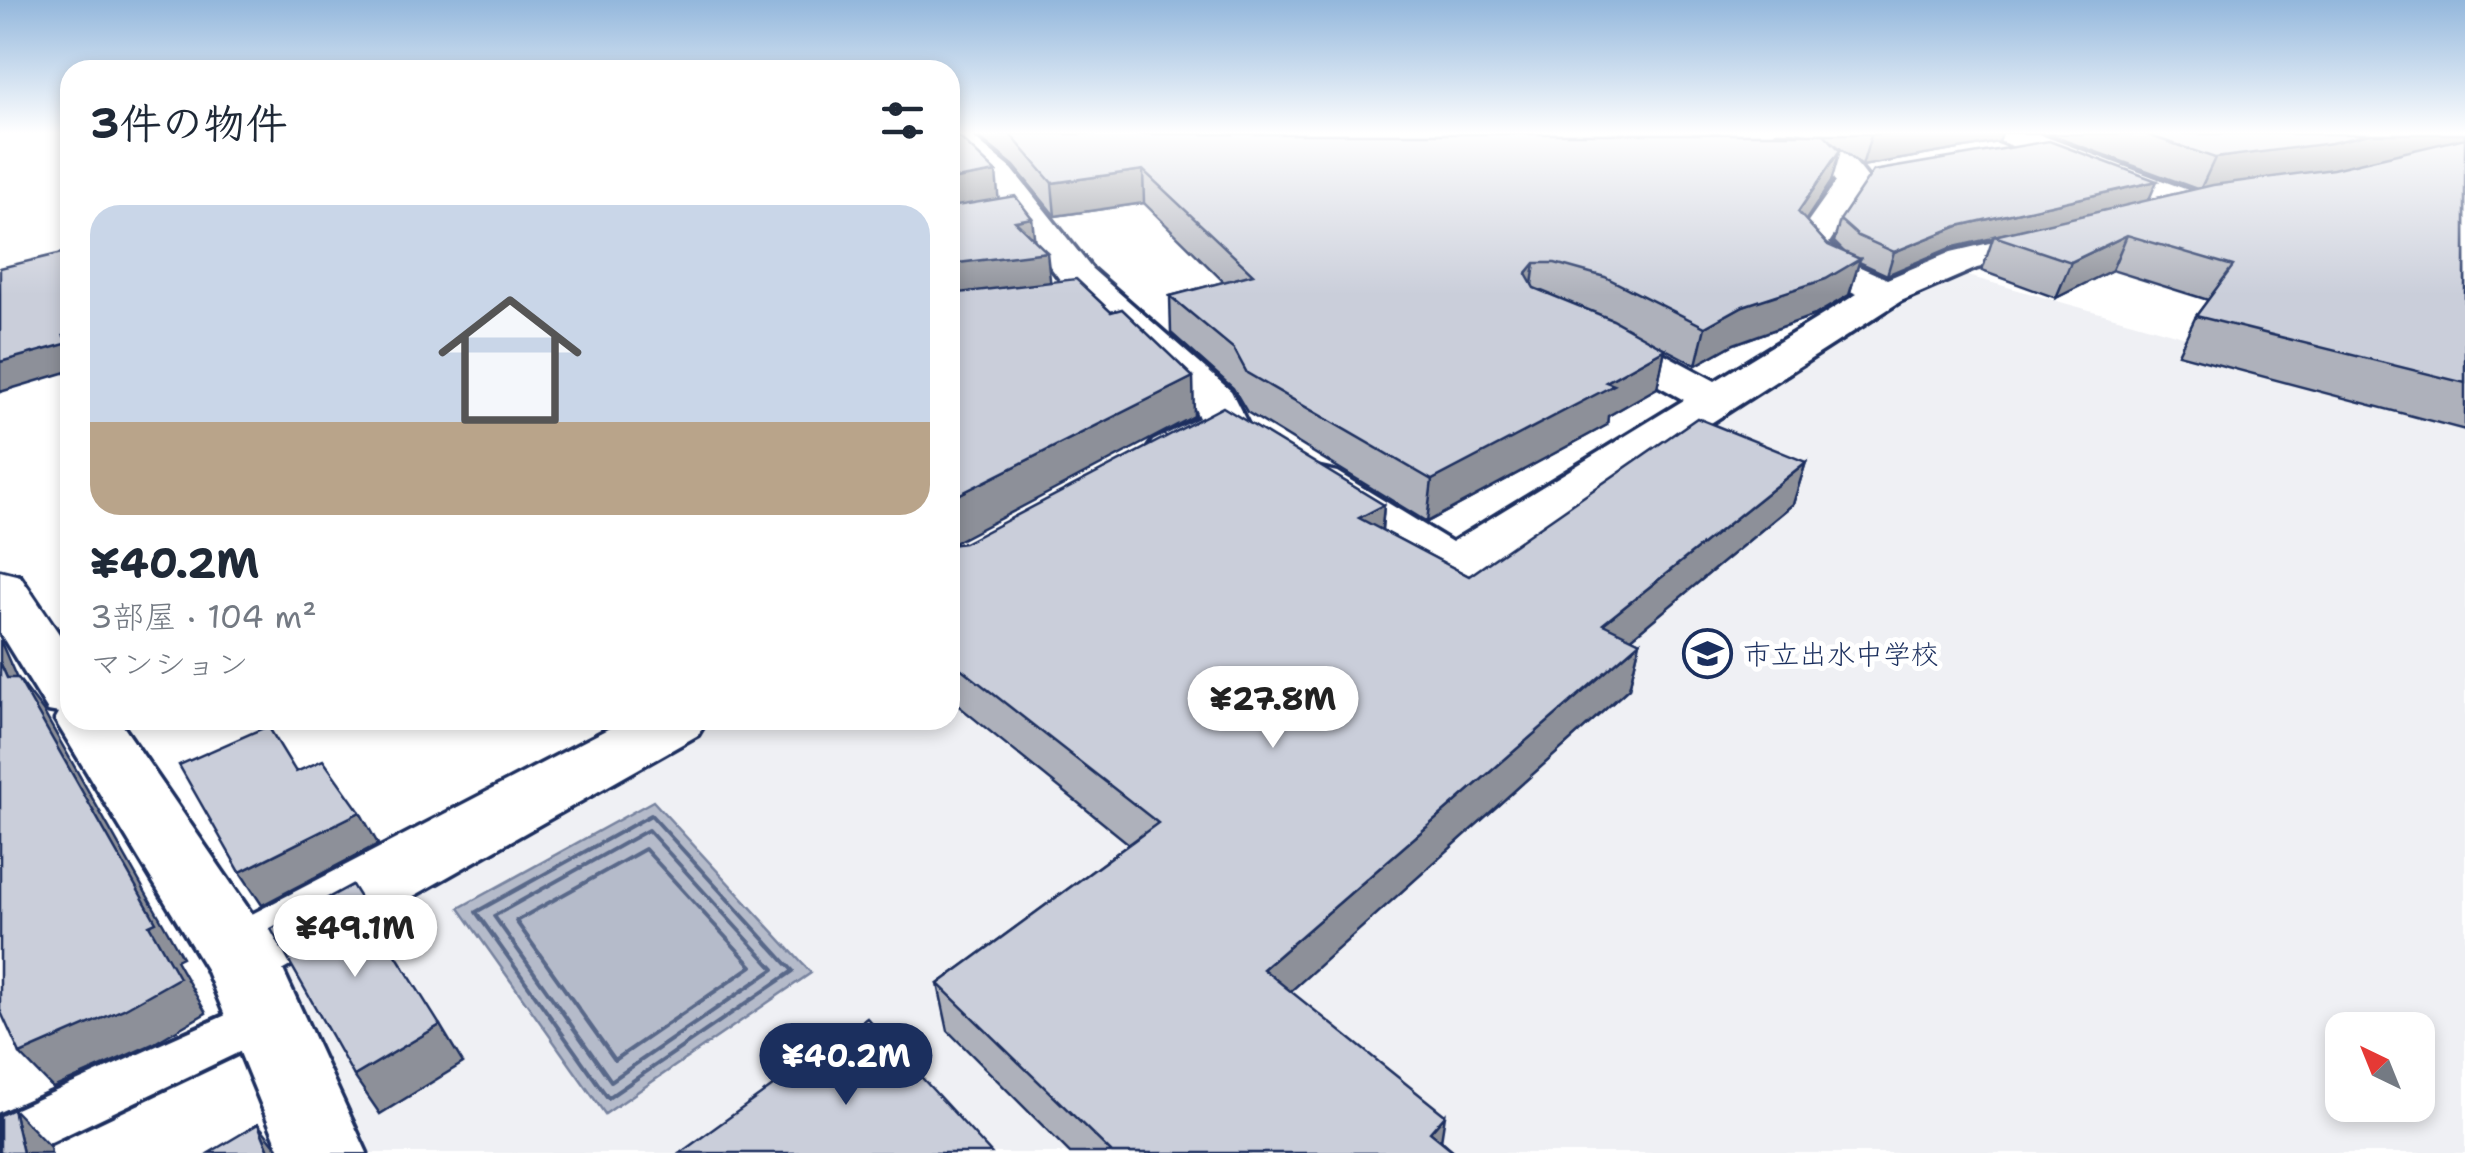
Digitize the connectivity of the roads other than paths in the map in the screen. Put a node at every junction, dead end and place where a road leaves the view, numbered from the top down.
1 (1003, 188) edge
2 (1848, 188) edge
3 (2168, 188) edge
4 (2143, 218) edge
5 (2090, 230) edge
6 (1887, 293) junction
7 (1102, 296) junction
8 (1045, 304) edge
9 (1560, 318) edge
10 (1716, 400) junction
11 (1256, 443) junction
12 (1142, 466) edge
13 (0, 590) edge
14 (60, 681) edge
15 (92, 730) edge
16 (660, 730) edge
17 (252, 988) junction
18 (0, 1141) edge
19 (324, 1153) edge

1 - 7 street
2 - 6 street
3 - 4 street
5 - 6 street
6 - 10 street
7 - 8 street
7 - 11 street
9 - 10 street
10 - 11 street
11 - 12 street
13 - 14 street
15 - 17 street
16 - 17 street
17 - 18 lane
17 - 19 street

